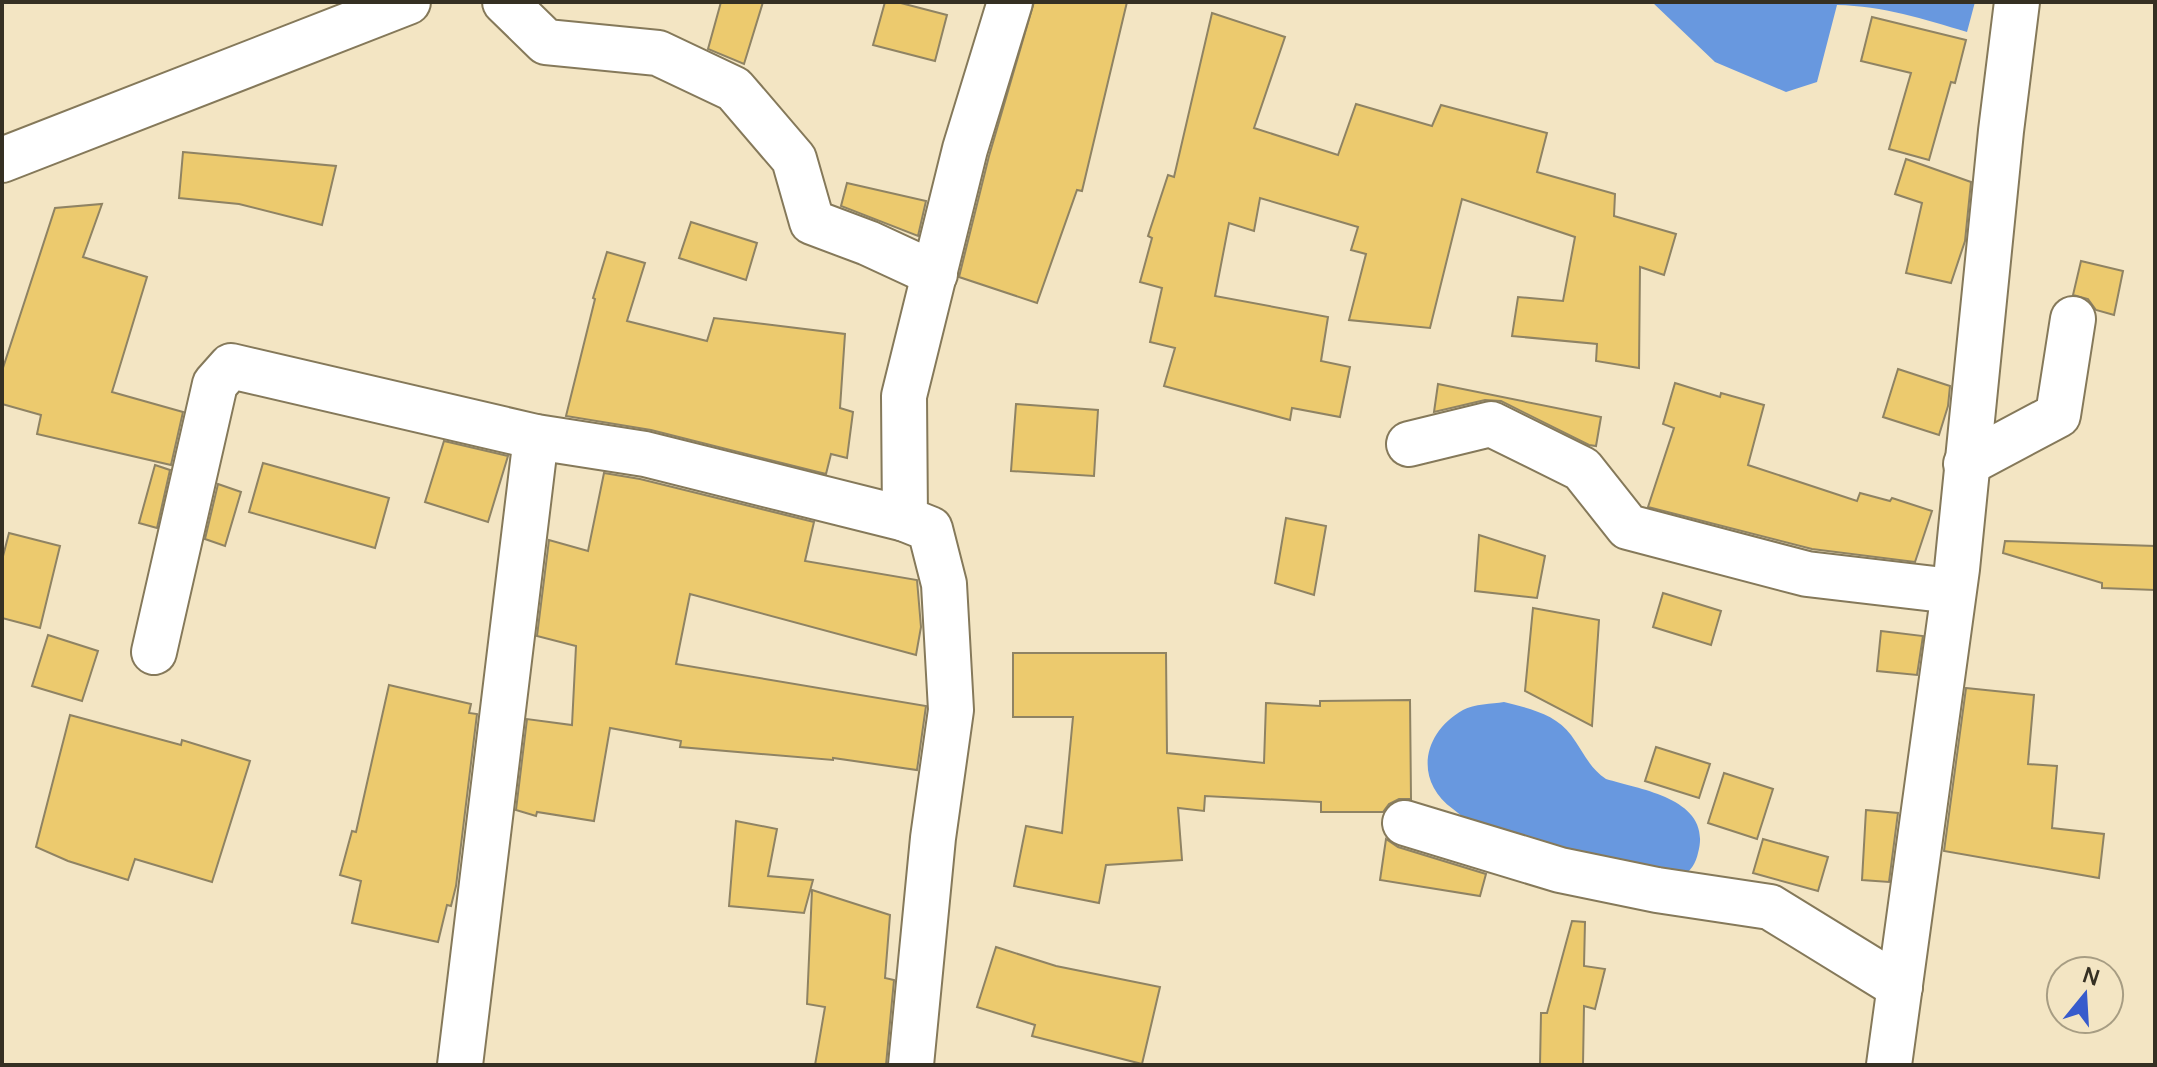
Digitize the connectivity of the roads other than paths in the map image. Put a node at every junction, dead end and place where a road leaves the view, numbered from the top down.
1 (408, 2) edge
2 (505, 2) edge
3 (1010, 2) edge
4 (2017, 2) edge
5 (2, 160) edge
6 (935, 274) junction
7 (2073, 319) dead end
8 (536, 437) junction
9 (1409, 444) dead end
10 (1966, 464) junction
11 (905, 519) junction
12 (1952, 591) junction
13 (154, 652) dead end
14 (1405, 823) dead end
15 (1900, 987) junction
16 (460, 1065) edge
17 (911, 1065) edge
18 (1889, 1065) edge

1 - 5 street
2 - 6 street
3 - 6 street
4 - 10 street
6 - 11 street
7 - 10 street
8 - 11 street
8 - 13 street
8 - 16 street
9 - 12 street
10 - 12 street
11 - 17 street
12 - 15 street
14 - 15 street
15 - 18 street

